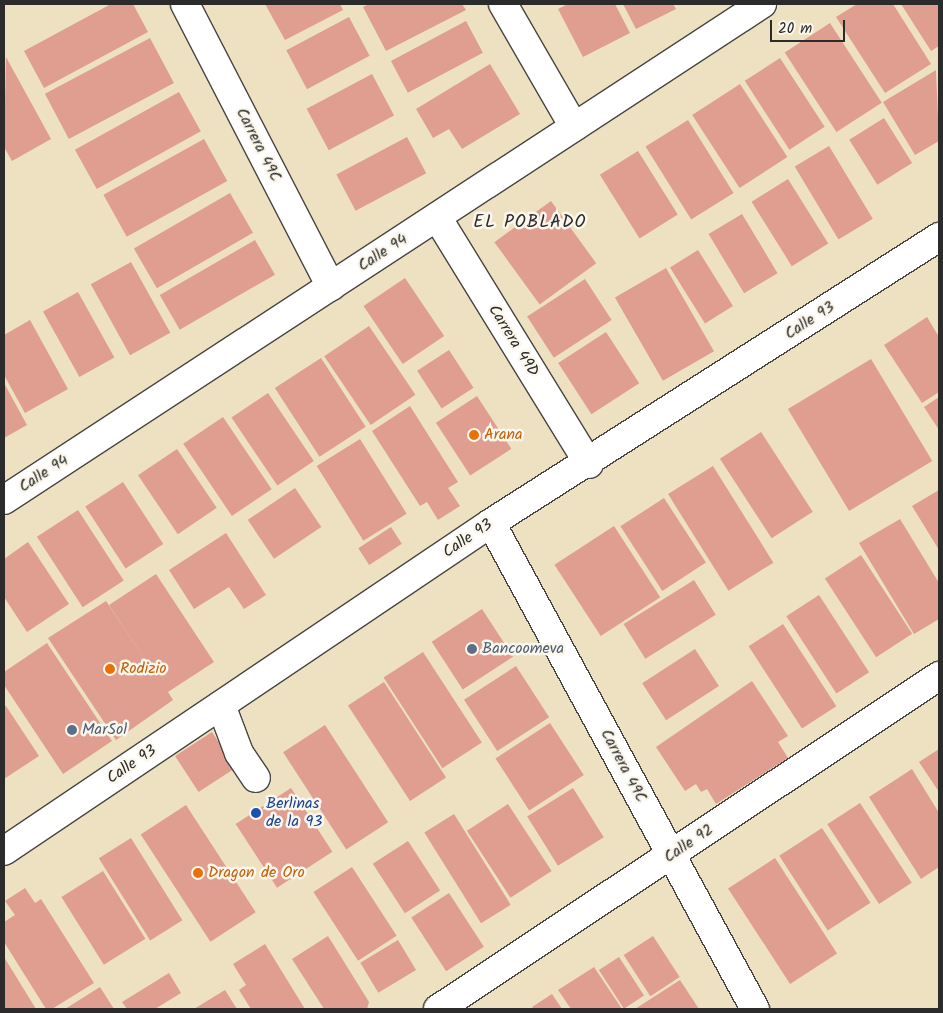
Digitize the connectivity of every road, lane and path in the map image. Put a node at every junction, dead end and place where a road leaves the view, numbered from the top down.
1 (185, 4) edge
2 (503, 4) edge
3 (762, 4) edge
4 (574, 127) junction
5 (437, 217) junction
6 (939, 237) edge
7 (332, 287) junction
8 (589, 464) junction
9 (4, 500) edge
10 (492, 523) junction
11 (939, 676) edge
12 (221, 705) junction
13 (256, 778) dead end
14 (4, 851) edge
15 (671, 856) junction
16 (438, 1009) edge
17 (754, 1009) edge

1 - 7 street, Carrera 49C
2 - 4 street
3 - 4 street, Calle 94
4 - 5 street, Calle 94
5 - 7 street, Calle 94
5 - 8 street, Carrera 49D
6 - 8 street, Calle 93
7 - 9 street, Calle 94
8 - 10 street, Calle 93
10 - 12 street, Calle 93
10 - 15 street, Carrera 49C
11 - 15 street, Calle 92
12 - 13 street
12 - 14 street, Calle 93
15 - 16 street, Calle 92
15 - 17 street, Carrera 49C

